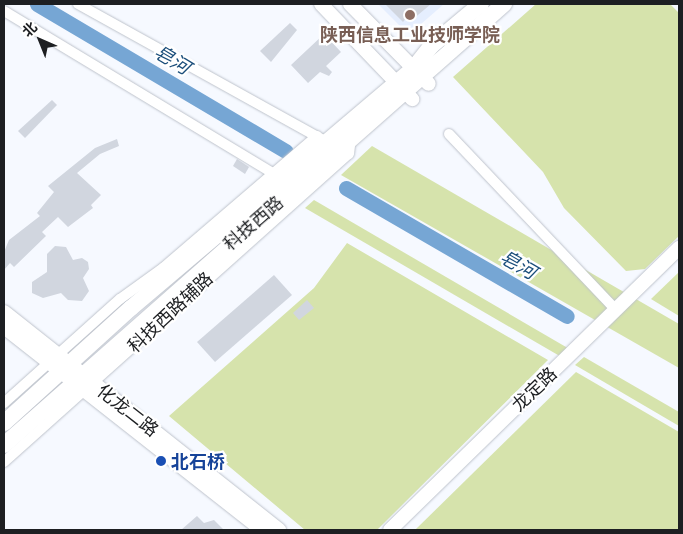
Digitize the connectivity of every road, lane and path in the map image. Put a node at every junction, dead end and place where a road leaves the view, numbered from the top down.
1 (78, 4) edge
2 (321, 4) edge
3 (350, 4) edge
4 (481, 4) edge
5 (504, 4) edge
6 (4, 11) edge
7 (421, 76) junction
8 (405, 91) junction
9 (449, 134) dead end
10 (322, 139) junction
11 (279, 177) junction
12 (679, 248) edge
13 (616, 310) junction
14 (4, 312) edge
15 (4, 327) edge
16 (71, 373) junction
17 (4, 403) edge
18 (4, 423) edge
19 (4, 445) edge
20 (4, 462) edge
21 (262, 530) edge
22 (279, 530) edge
23 (390, 530) edge

1 - 10 street
2 - 8 street
3 - 7 street
4 - 7 main road, 科技西路
5 - 7 main road, 科技西路
6 - 11 street
7 - 8 main road, 科技西路
8 - 10 main road, 科技西路
8 - 16 main road, 科技西路
9 - 13 street
10 - 11 main road, 科技西路
11 - 16 main road, 科技西路
12 - 13 street, 龙定路
13 - 23 street, 龙定路
14 - 16 street
15 - 16 street
16 - 17 street
16 - 18 main road, 科技西路
16 - 19 main road, 科技西路
16 - 20 street
16 - 21 street, 化龙二路
16 - 22 street, 化龙二路

